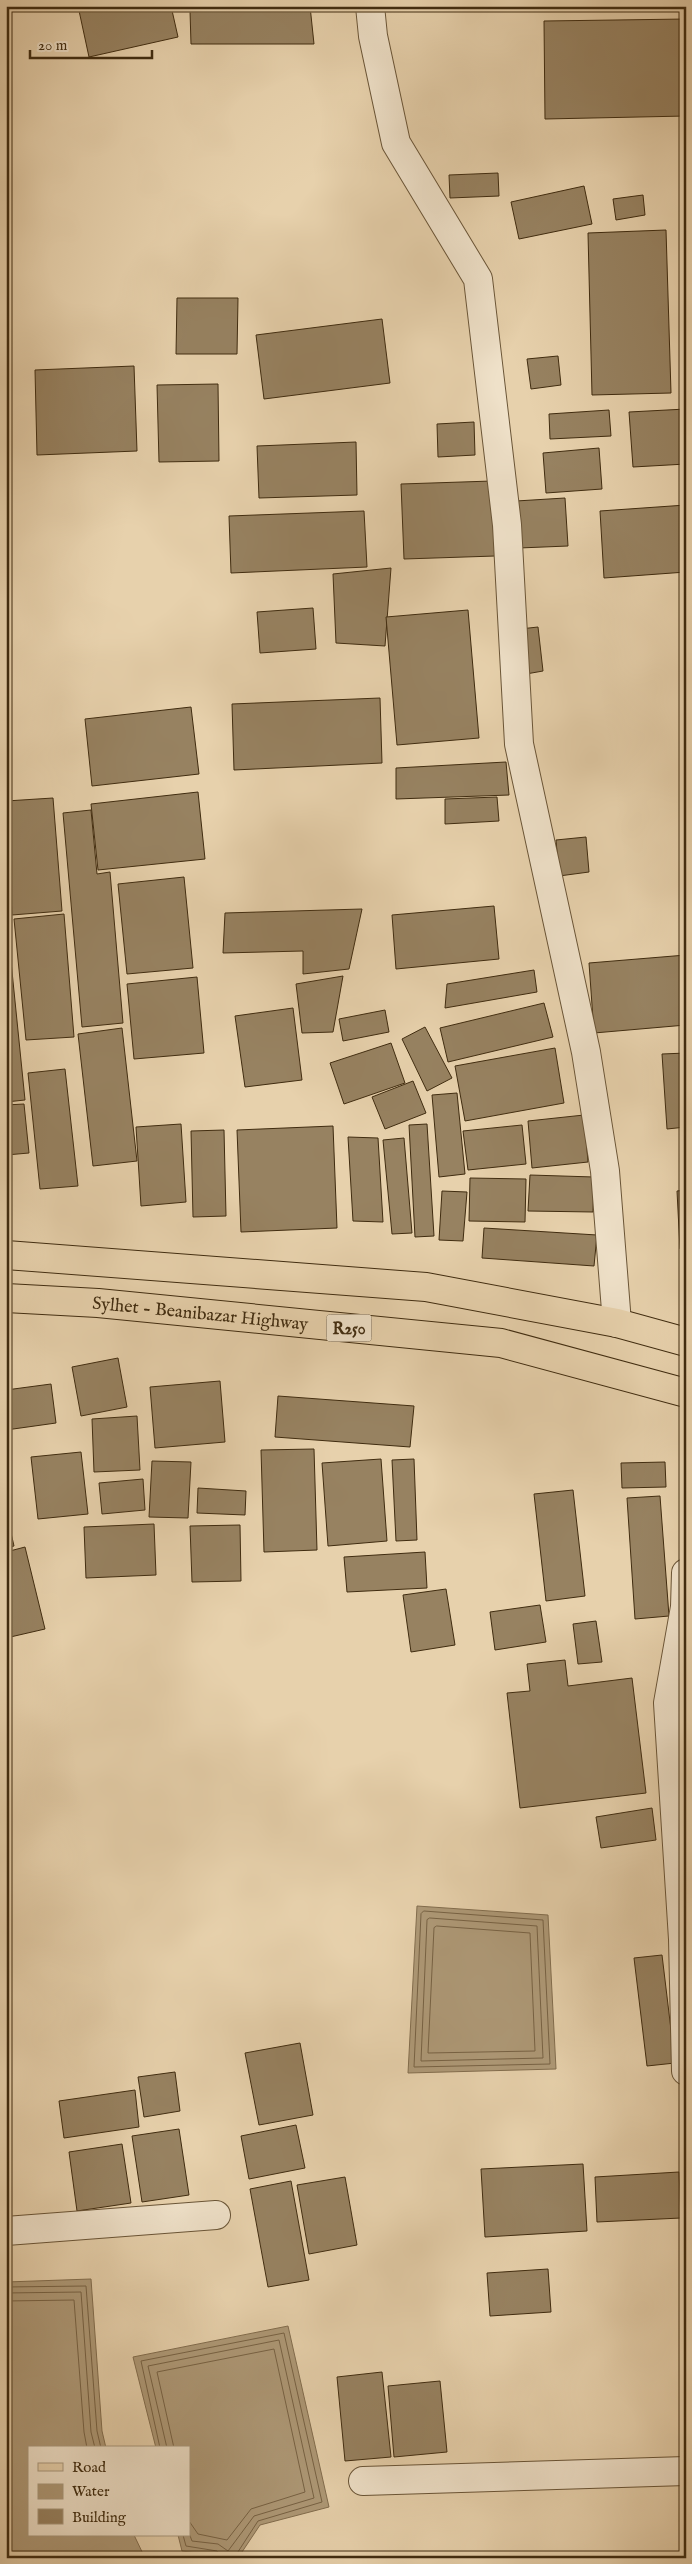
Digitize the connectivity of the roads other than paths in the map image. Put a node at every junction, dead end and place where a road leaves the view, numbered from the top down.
1 (370, 6) edge
2 (6, 1255) edge
3 (6, 1298) edge
4 (617, 1323) junction
5 (686, 1342) edge
6 (686, 1393) edge
7 (686, 1573) edge
8 (686, 2071) edge
9 (216, 2214) dead end
10 (6, 2231) edge
11 (686, 2471) edge
12 (363, 2481) dead end

1 - 4 street
2 - 4 main road
3 - 6 main road, Sylhet - Beanibazar Highway / R250
4 - 5 main road
7 - 8 street
9 - 10 street
11 - 12 street

